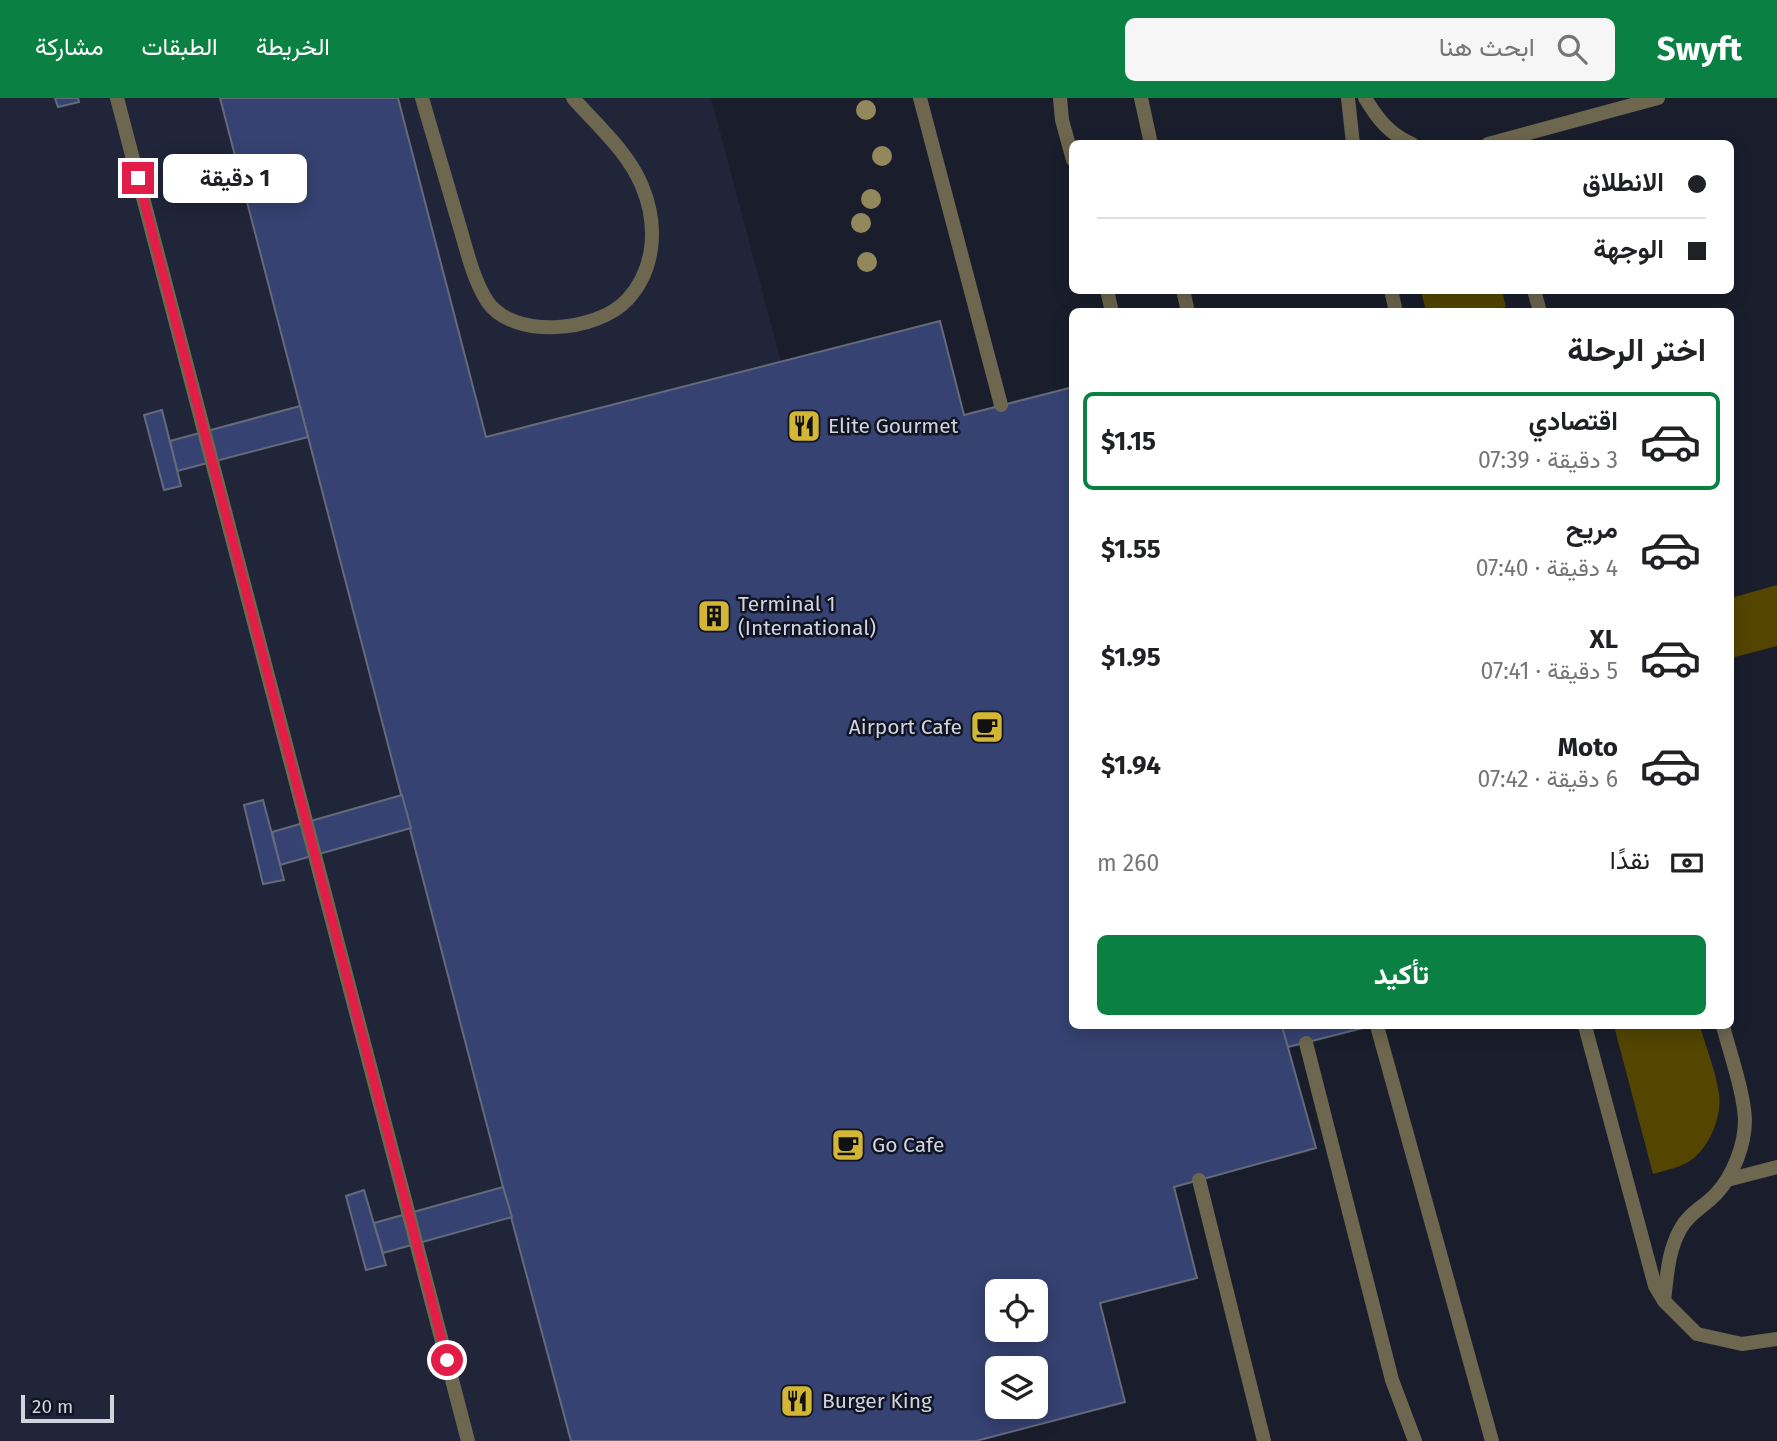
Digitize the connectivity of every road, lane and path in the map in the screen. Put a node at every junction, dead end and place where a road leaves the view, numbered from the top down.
1 (117, 98) edge
2 (422, 98) edge
3 (573, 98) edge
4 (920, 98) edge
5 (1060, 98) edge
6 (1141, 98) edge
7 (1348, 98) edge
8 (1365, 98) edge
9 (1658, 98) edge
10 (1150, 140) edge
11 (1353, 140) edge
12 (1403, 140) edge
13 (1503, 140) edge
14 (1069, 145) edge
15 (1001, 405) dead end
16 (1378, 1029) edge
17 (1586, 1029) edge
18 (1724, 1029) edge
19 (1306, 1043) dead end
20 (1777, 1167) edge
21 (1199, 1180) dead end
22 (1727, 1180) junction
23 (1664, 1301) junction
24 (1777, 1339) edge
25 (468, 1441) edge
26 (1264, 1441) edge
27 (1415, 1441) edge
28 (1492, 1441) edge

1 - 25 lane
2 - 3 lane
4 - 15 lane
5 - 14 lane
6 - 10 lane
7 - 11 lane
8 - 12 lane
9 - 13 lane
16 - 28 lane
17 - 23 lane
18 - 22 lane
19 - 27 lane
20 - 22 lane
21 - 26 lane
22 - 23 lane
23 - 24 lane

